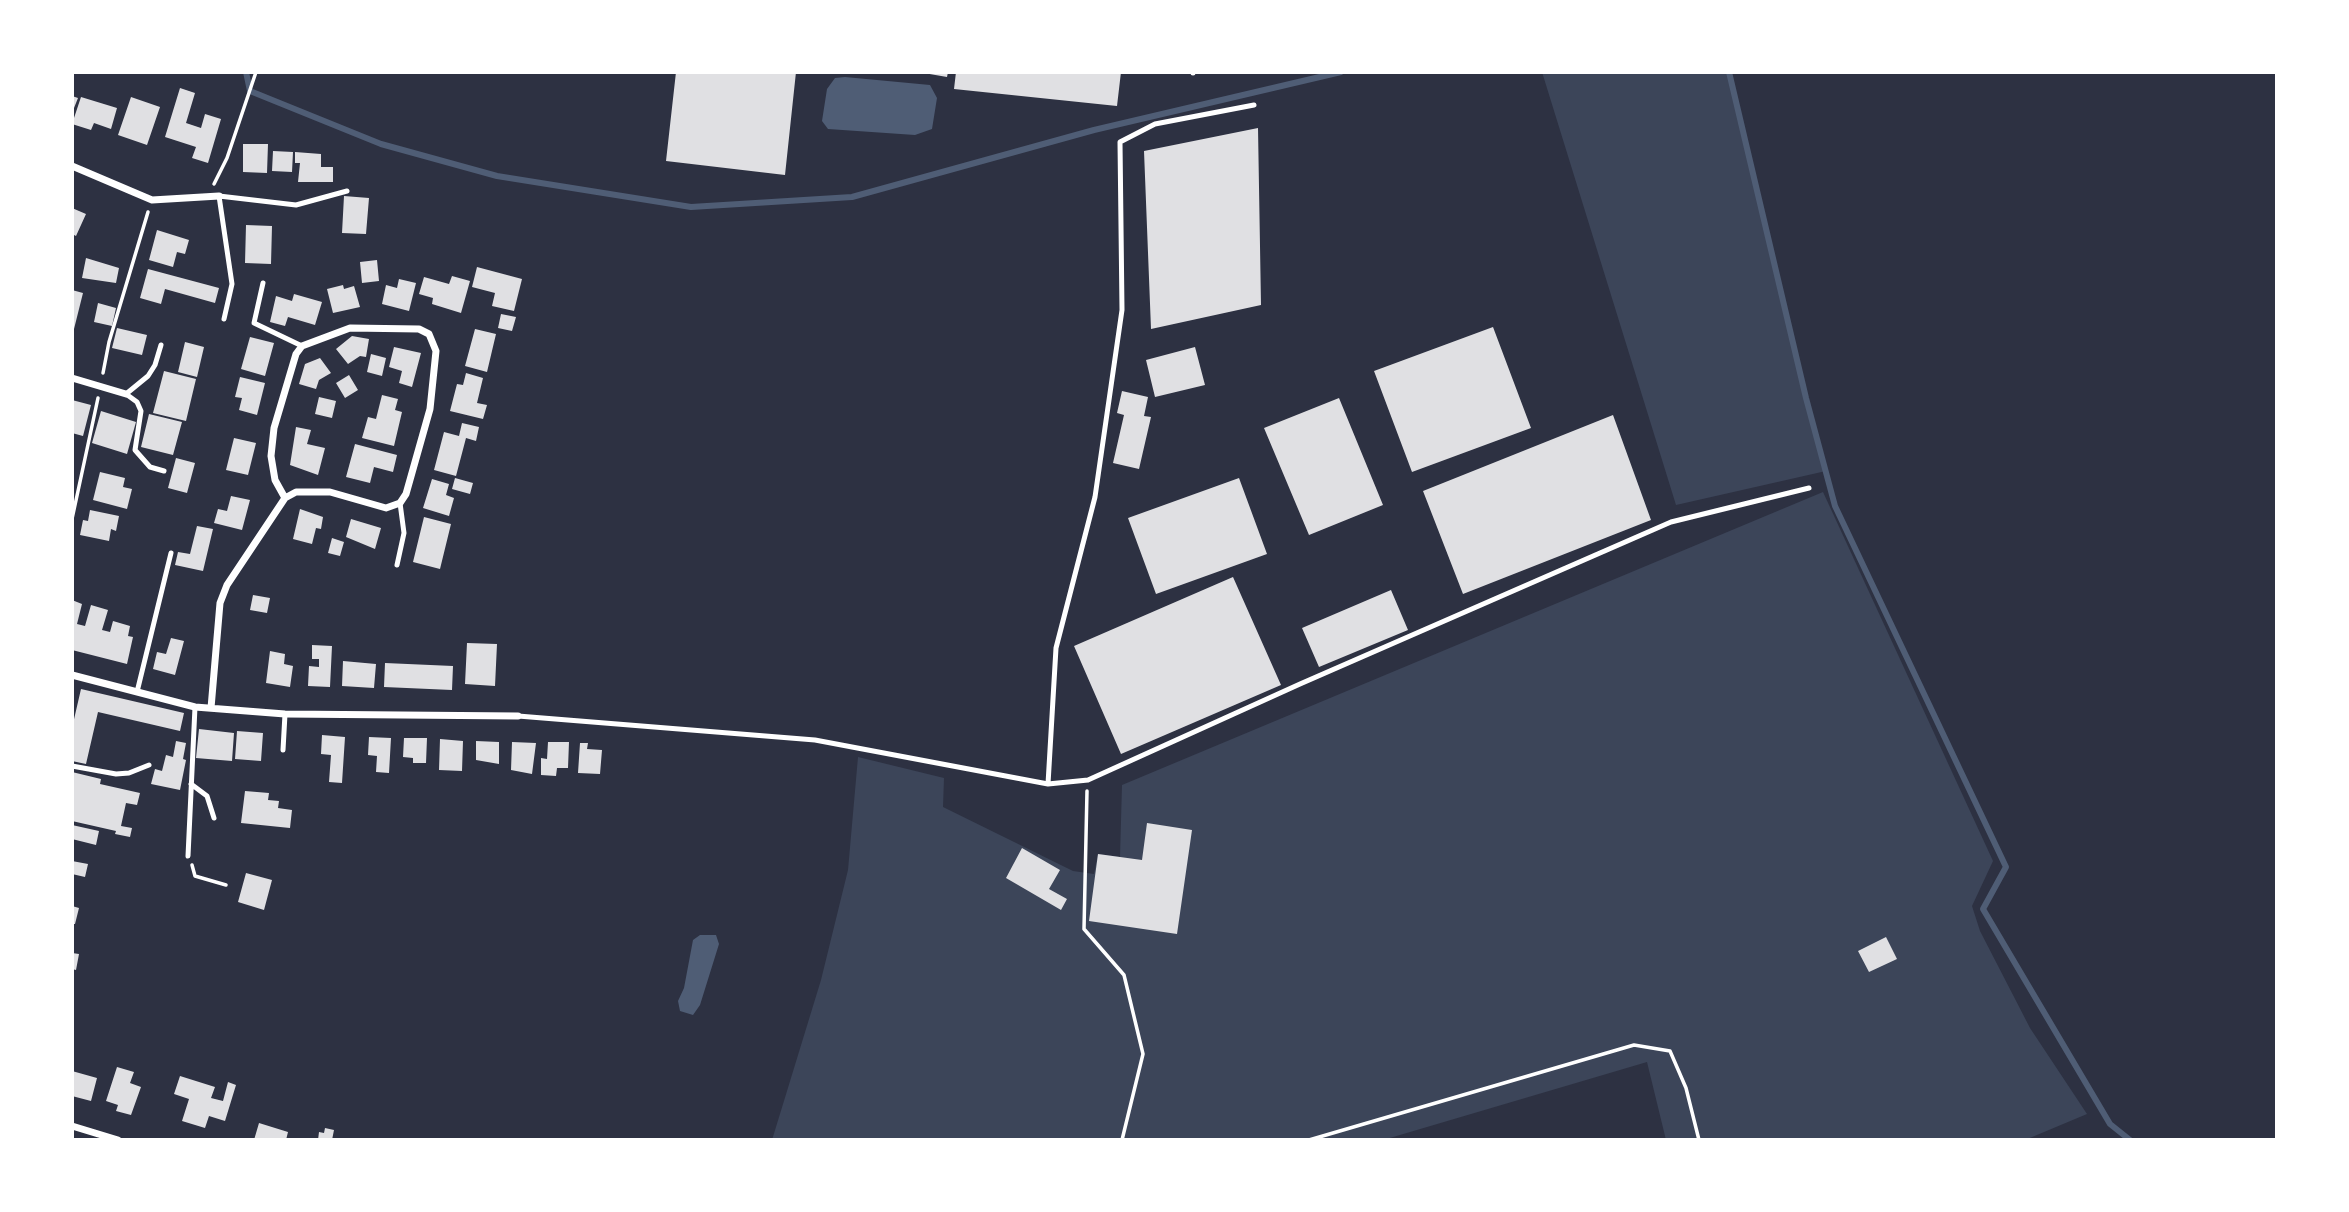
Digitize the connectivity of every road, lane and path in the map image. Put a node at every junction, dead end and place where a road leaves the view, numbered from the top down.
1 (256, 72) edge
2 (1254, 105) dead end
3 (72, 166) edge
4 (347, 191) dead end
5 (209, 195) junction
6 (219, 196) junction
7 (152, 200) junction
8 (263, 283) dead end
9 (224, 319) dead end
10 (161, 345) dead end
11 (302, 346) junction
12 (72, 378) edge
13 (101, 387) junction
14 (126, 394) junction
15 (164, 471) dead end
16 (1809, 488) dead end
17 (285, 498) junction
18 (400, 503) junction
19 (72, 519) edge
20 (171, 553) dead end
21 (397, 565) dead end
22 (72, 675) edge
23 (137, 692) junction
24 (195, 708) junction
25 (211, 708) junction
26 (285, 714) junction
27 (518, 716) joint
28 (283, 750) dead end
29 (149, 765) dead end
30 (72, 766) edge
31 (1088, 780) junction
32 (191, 784) junction
33 (1048, 784) junction
34 (214, 818) dead end
35 (188, 856) joint
36 (226, 885) dead end
37 (72, 1126) edge
38 (118, 1140) edge
39 (1122, 1140) edge
40 (1310, 1140) edge
41 (1699, 1140) edge

1 - 5 path
2 - 33 lane
3 - 7 street
4 - 6 lane
5 - 6 street
5 - 7 street
6 - 9 lane
7 - 13 path
8 - 11 lane
10 - 14 lane
11 - 17 street
11 - 18 street
12 - 13 street
13 - 14 street
13 - 19 path
14 - 15 lane
16 - 31 lane
17 - 18 street
17 - 25 street
18 - 21 lane
20 - 23 lane
22 - 23 street
23 - 24 street
24 - 25 street
24 - 32 lane
25 - 26 street
26 - 27 street
26 - 28 lane
27 - 33 lane
29 - 30 lane
31 - 33 lane
31 - 39 path
32 - 34 lane
32 - 35 lane
35 - 36 path
37 - 38 street
40 - 41 path

